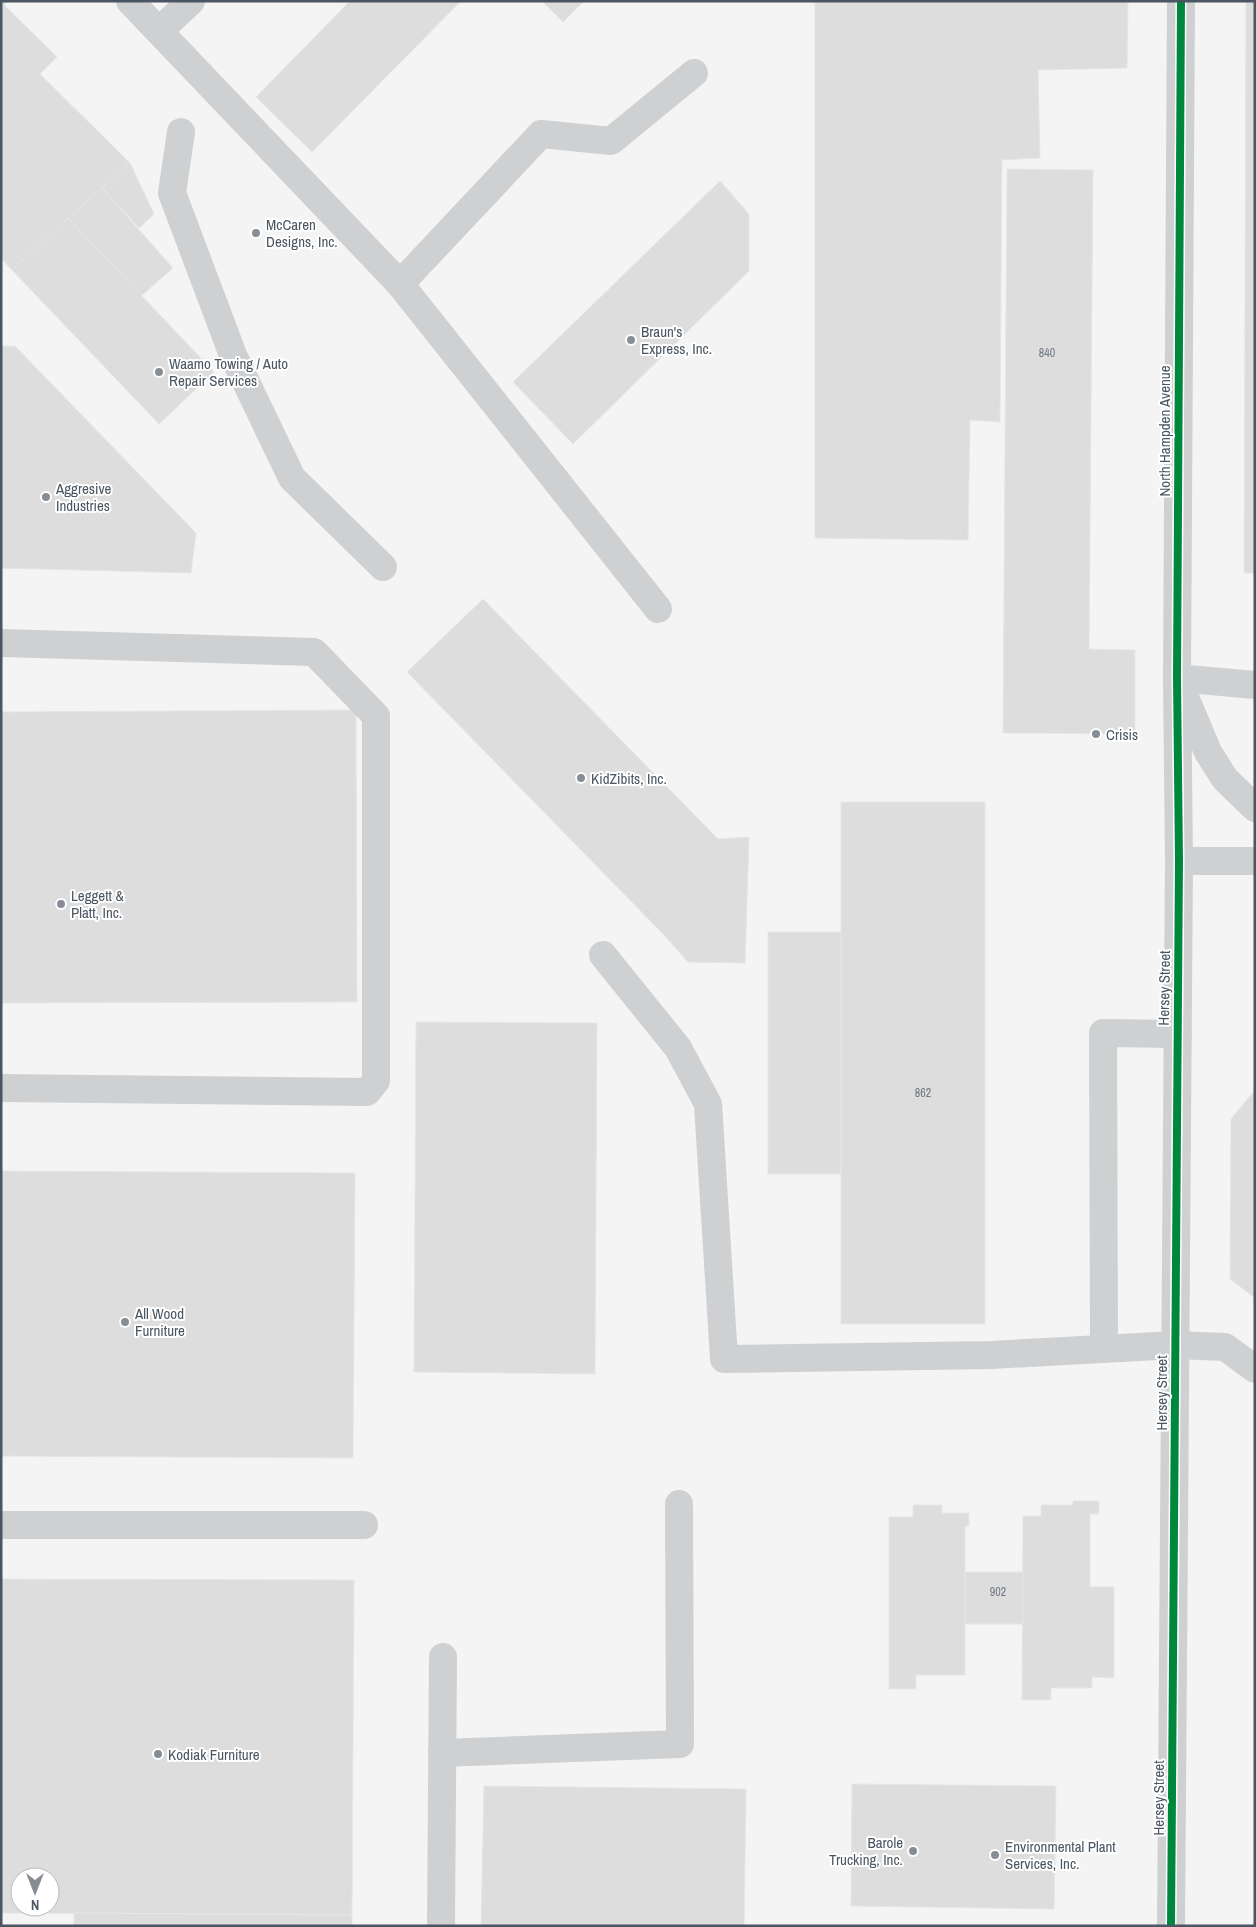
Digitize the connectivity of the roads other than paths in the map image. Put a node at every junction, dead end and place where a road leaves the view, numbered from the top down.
1 (130, 1) edge
2 (191, 1) edge
3 (1181, 1) edge
4 (159, 31) junction
5 (694, 73) dead end
6 (181, 132) dead end
7 (400, 284) junction
8 (383, 567) dead end
9 (658, 609) dead end
10 (1, 643) edge
11 (1177, 678) junction
12 (1255, 684) edge
13 (1255, 808) edge
14 (1179, 861) junction
15 (1255, 861) edge
16 (603, 955) dead end
17 (1178, 1034) junction
18 (1, 1088) edge
19 (1175, 1345) junction
20 (1104, 1349) junction
21 (1255, 1369) edge
22 (680, 1504) dead end
23 (1, 1525) edge
24 (364, 1525) dead end
25 (443, 1657) dead end
26 (442, 1753) junction
27 (440, 1926) edge
28 (1171, 1926) edge

1 - 4 street
2 - 4 street
3 - 11 street, North Hampden Avenue
4 - 7 street
5 - 7 street
6 - 8 street
7 - 9 street
10 - 18 street
11 - 12 street
11 - 13 street, North Hampden Avenue
11 - 14 street, North Hampden Avenue
14 - 15 street
14 - 17 street, Hersey Street
16 - 20 street
17 - 19 street, Hersey Street
17 - 20 street
19 - 20 street
19 - 21 street
19 - 28 street, Hersey Street
22 - 26 street
23 - 24 street
25 - 26 street
26 - 27 street

